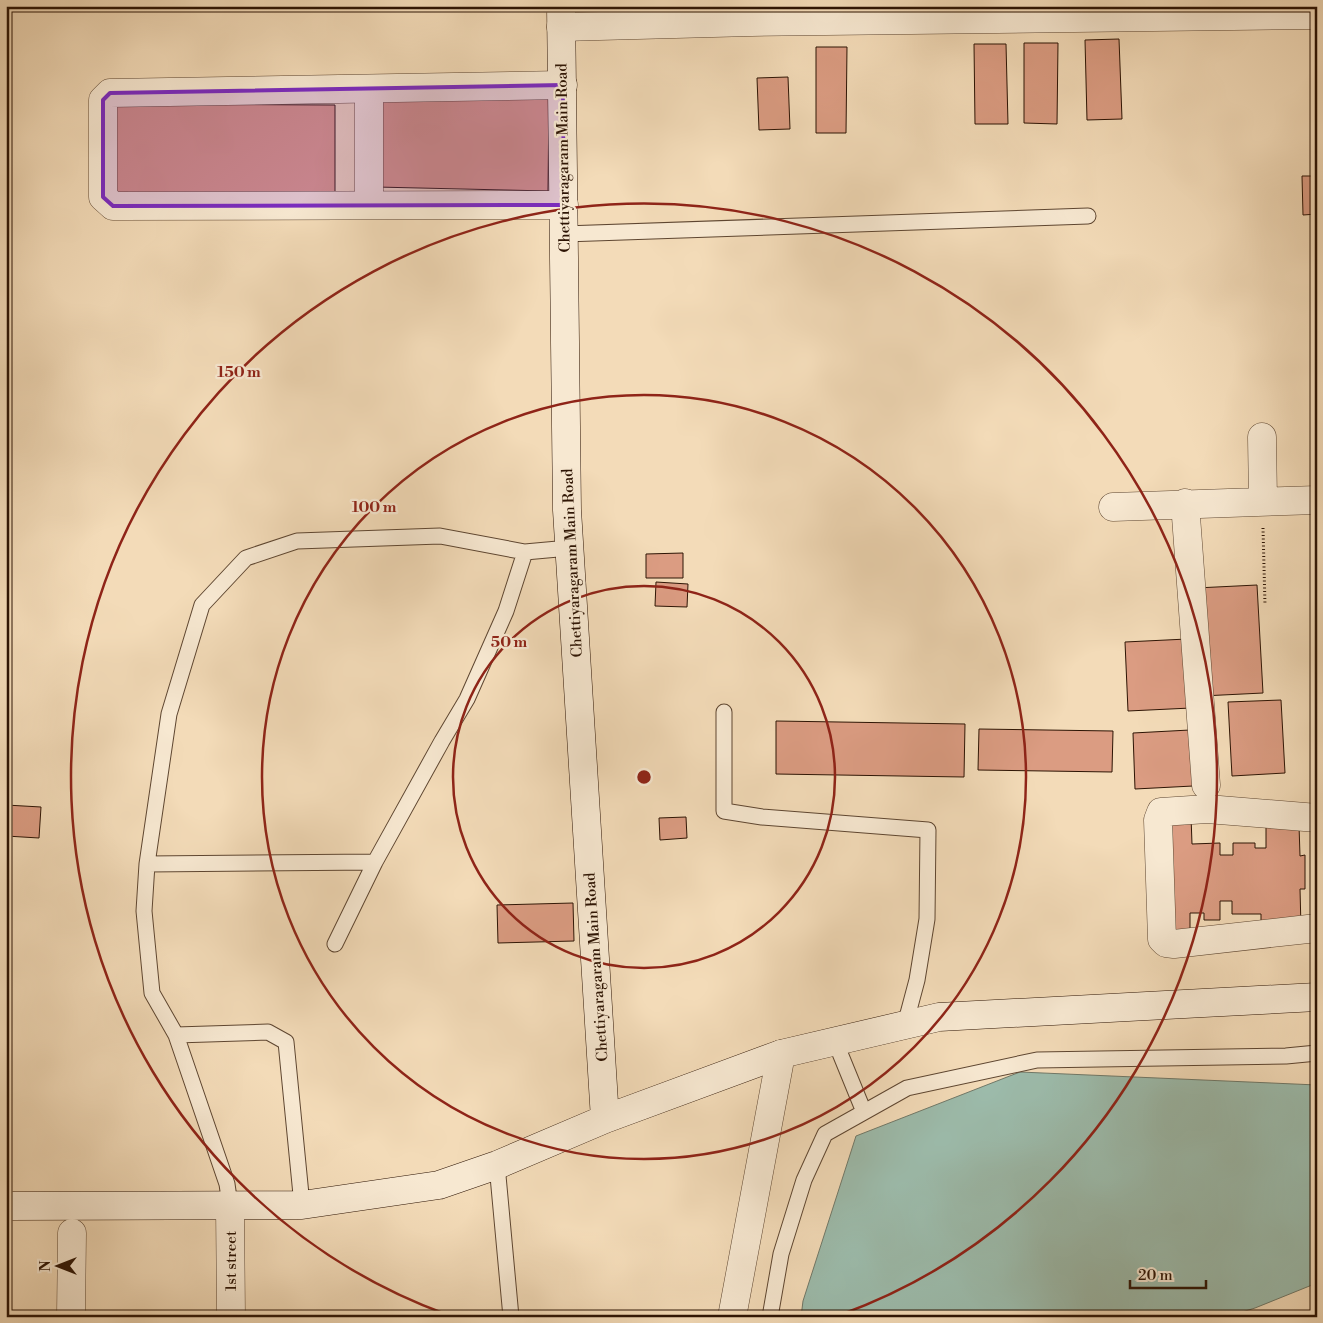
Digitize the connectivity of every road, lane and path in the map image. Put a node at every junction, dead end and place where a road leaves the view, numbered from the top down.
1 (1215, 11) edge
2 (751, 14) edge
3 (1317, 15) edge
4 (561, 17) edge
5 (563, 86) junction
6 (369, 89) junction
7 (369, 204) junction
8 (564, 205) junction
9 (1088, 216) dead end
10 (564, 234) junction
11 (1262, 437) dead end
12 (1317, 500) edge
13 (1263, 501) junction
14 (1185, 503) junction
15 (1113, 507) dead end
16 (569, 548) junction
17 (525, 552) junction
18 (1265, 605) dead end
19 (724, 712) dead end
20 (1206, 785) dead end
21 (1317, 818) edge
22 (375, 862) junction
23 (147, 864) junction
24 (1317, 928) edge
25 (335, 944) dead end
26 (1317, 997) edge
27 (905, 1025) junction
28 (176, 1035) junction
29 (835, 1041) junction
30 (1317, 1053) edge
31 (782, 1054) junction
32 (864, 1112) junction
33 (605, 1119) junction
34 (497, 1165) junction
35 (230, 1204) junction
36 (302, 1204) junction
37 (6, 1206) edge
38 (72, 1233) dead end
39 (71, 1317) edge
40 (231, 1317) edge
41 (511, 1317) edge
42 (732, 1317) edge
43 (770, 1317) edge

1 - 2 street
1 - 3 street
2 - 4 street
4 - 5 street, Chettiyaragaram Main Road
5 - 6 street
5 - 8 street, Chettiyaragaram Main Road
6 - 7 street
6 - 7 street
7 - 8 street
8 - 10 street, Chettiyaragaram Main Road
9 - 10 lane
10 - 16 street, Chettiyaragaram Main Road
11 - 13 street
12 - 13 street
13 - 14 street
13 - 18 path
14 - 15 street
14 - 20 street
16 - 17 lane
16 - 33 street, Chettiyaragaram Main Road
17 - 22 lane
17 - 23 lane
19 - 27 lane
21 - 24 street
22 - 23 lane
22 - 25 lane
23 - 28 lane
26 - 27 street
27 - 29 street
28 - 35 lane
28 - 36 lane
29 - 31 street
29 - 32 lane
30 - 32 lane
31 - 33 street
31 - 42 street
32 - 43 lane
33 - 34 street
34 - 36 street
34 - 41 lane
35 - 36 street
35 - 37 street
35 - 40 street, 1st street
38 - 39 street

